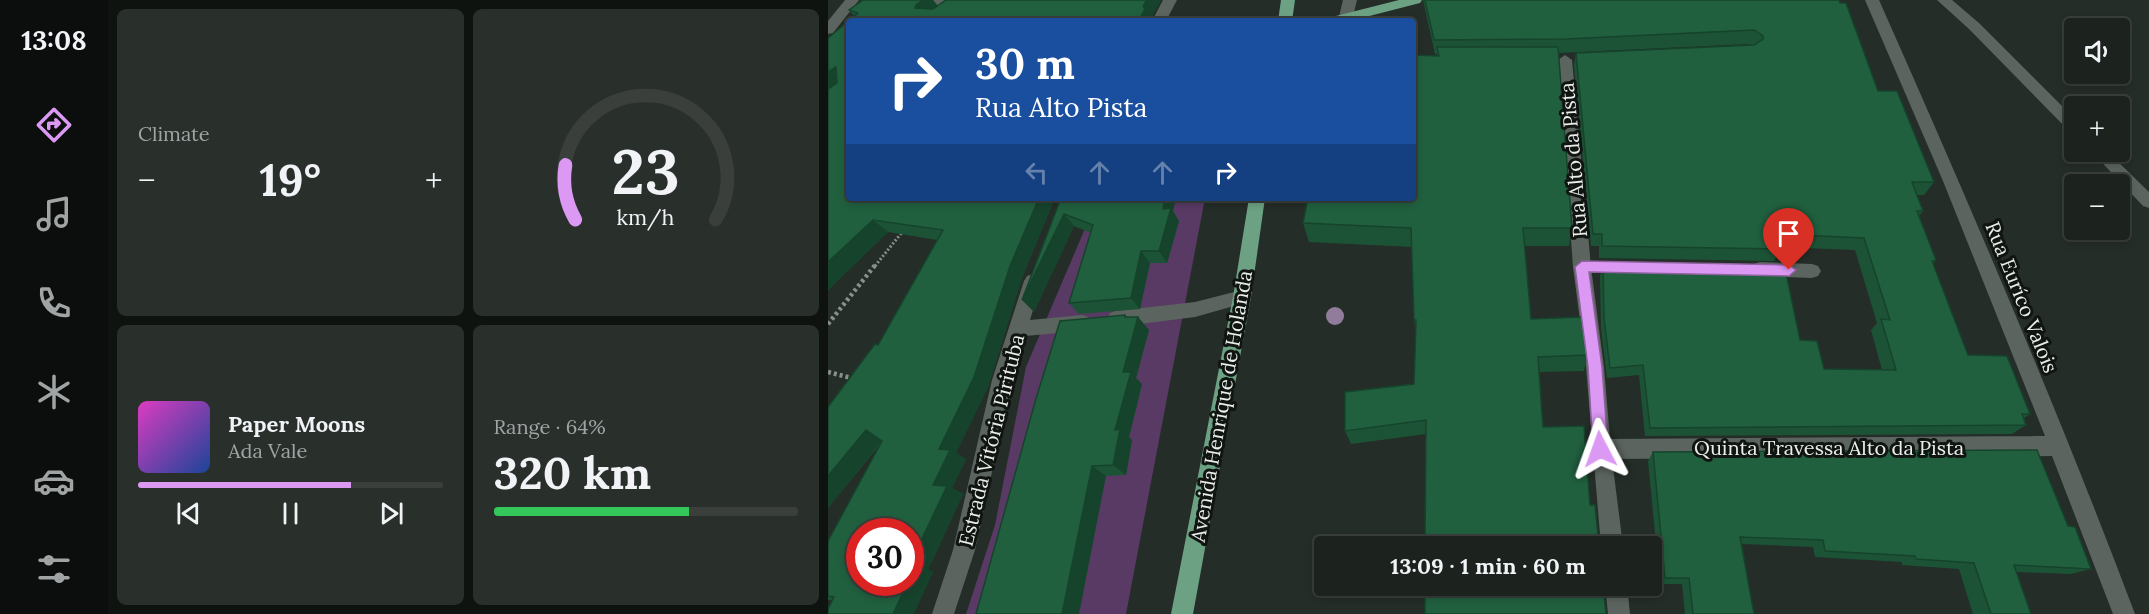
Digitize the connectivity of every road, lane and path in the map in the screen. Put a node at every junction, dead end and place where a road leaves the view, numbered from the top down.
1 (852, 0) edge
2 (927, 0) edge
3 (1170, 0) edge
4 (1288, 0) edge
5 (1350, 0) edge
6 (1415, 0) edge
7 (1872, 0) edge
8 (1944, 0) edge
9 (959, 3) edge
10 (942, 16) edge
11 (1161, 18) edge
12 (1285, 18) edge
13 (1342, 18) edge
14 (1348, 18) edge
15 (828, 30) edge
16 (1565, 60) dead end
17 (2064, 117) edge
18 (2109, 162) edge
19 (1257, 201) edge
20 (2149, 202) edge
21 (908, 225) edge
22 (1582, 267) junction
23 (1604, 267) edge
24 (1744, 268) edge
25 (1037, 269) edge
26 (1812, 272) dead end
27 (1242, 297) junction
28 (828, 324) edge
29 (1018, 329) junction
30 (828, 372) edge
31 (857, 379) edge
32 (2057, 446) junction
33 (1600, 449) junction
34 (1611, 536) edge
35 (1617, 596) edge
36 (943, 614) edge
37 (1182, 614) edge
38 (1619, 614) edge
39 (2124, 614) edge

1 - 15 street
2 - 9 street
3 - 11 street
4 - 12 main road
5 - 13 street
6 - 14 main road
7 - 32 street, Rua Euríco Valois
8 - 17 street
9 - 10 street
16 - 22 street, Rua Alto da Pista
18 - 20 street
19 - 27 main road, Avenida Henrique de Holanda
21 - 28 path
22 - 23 street
22 - 33 street, Rua Alto da Pista
24 - 26 street
25 - 29 street, Estrada Vitória Pirituba
27 - 29 street
27 - 37 main road, Avenida Henrique de Holanda
29 - 36 street, Estrada Vitória Pirituba
30 - 31 path
32 - 33 street, Quinta Travessa Alto da Pista
32 - 39 street, Rua Euríco Valois
33 - 34 street, Rua Alto da Pista
35 - 38 street

